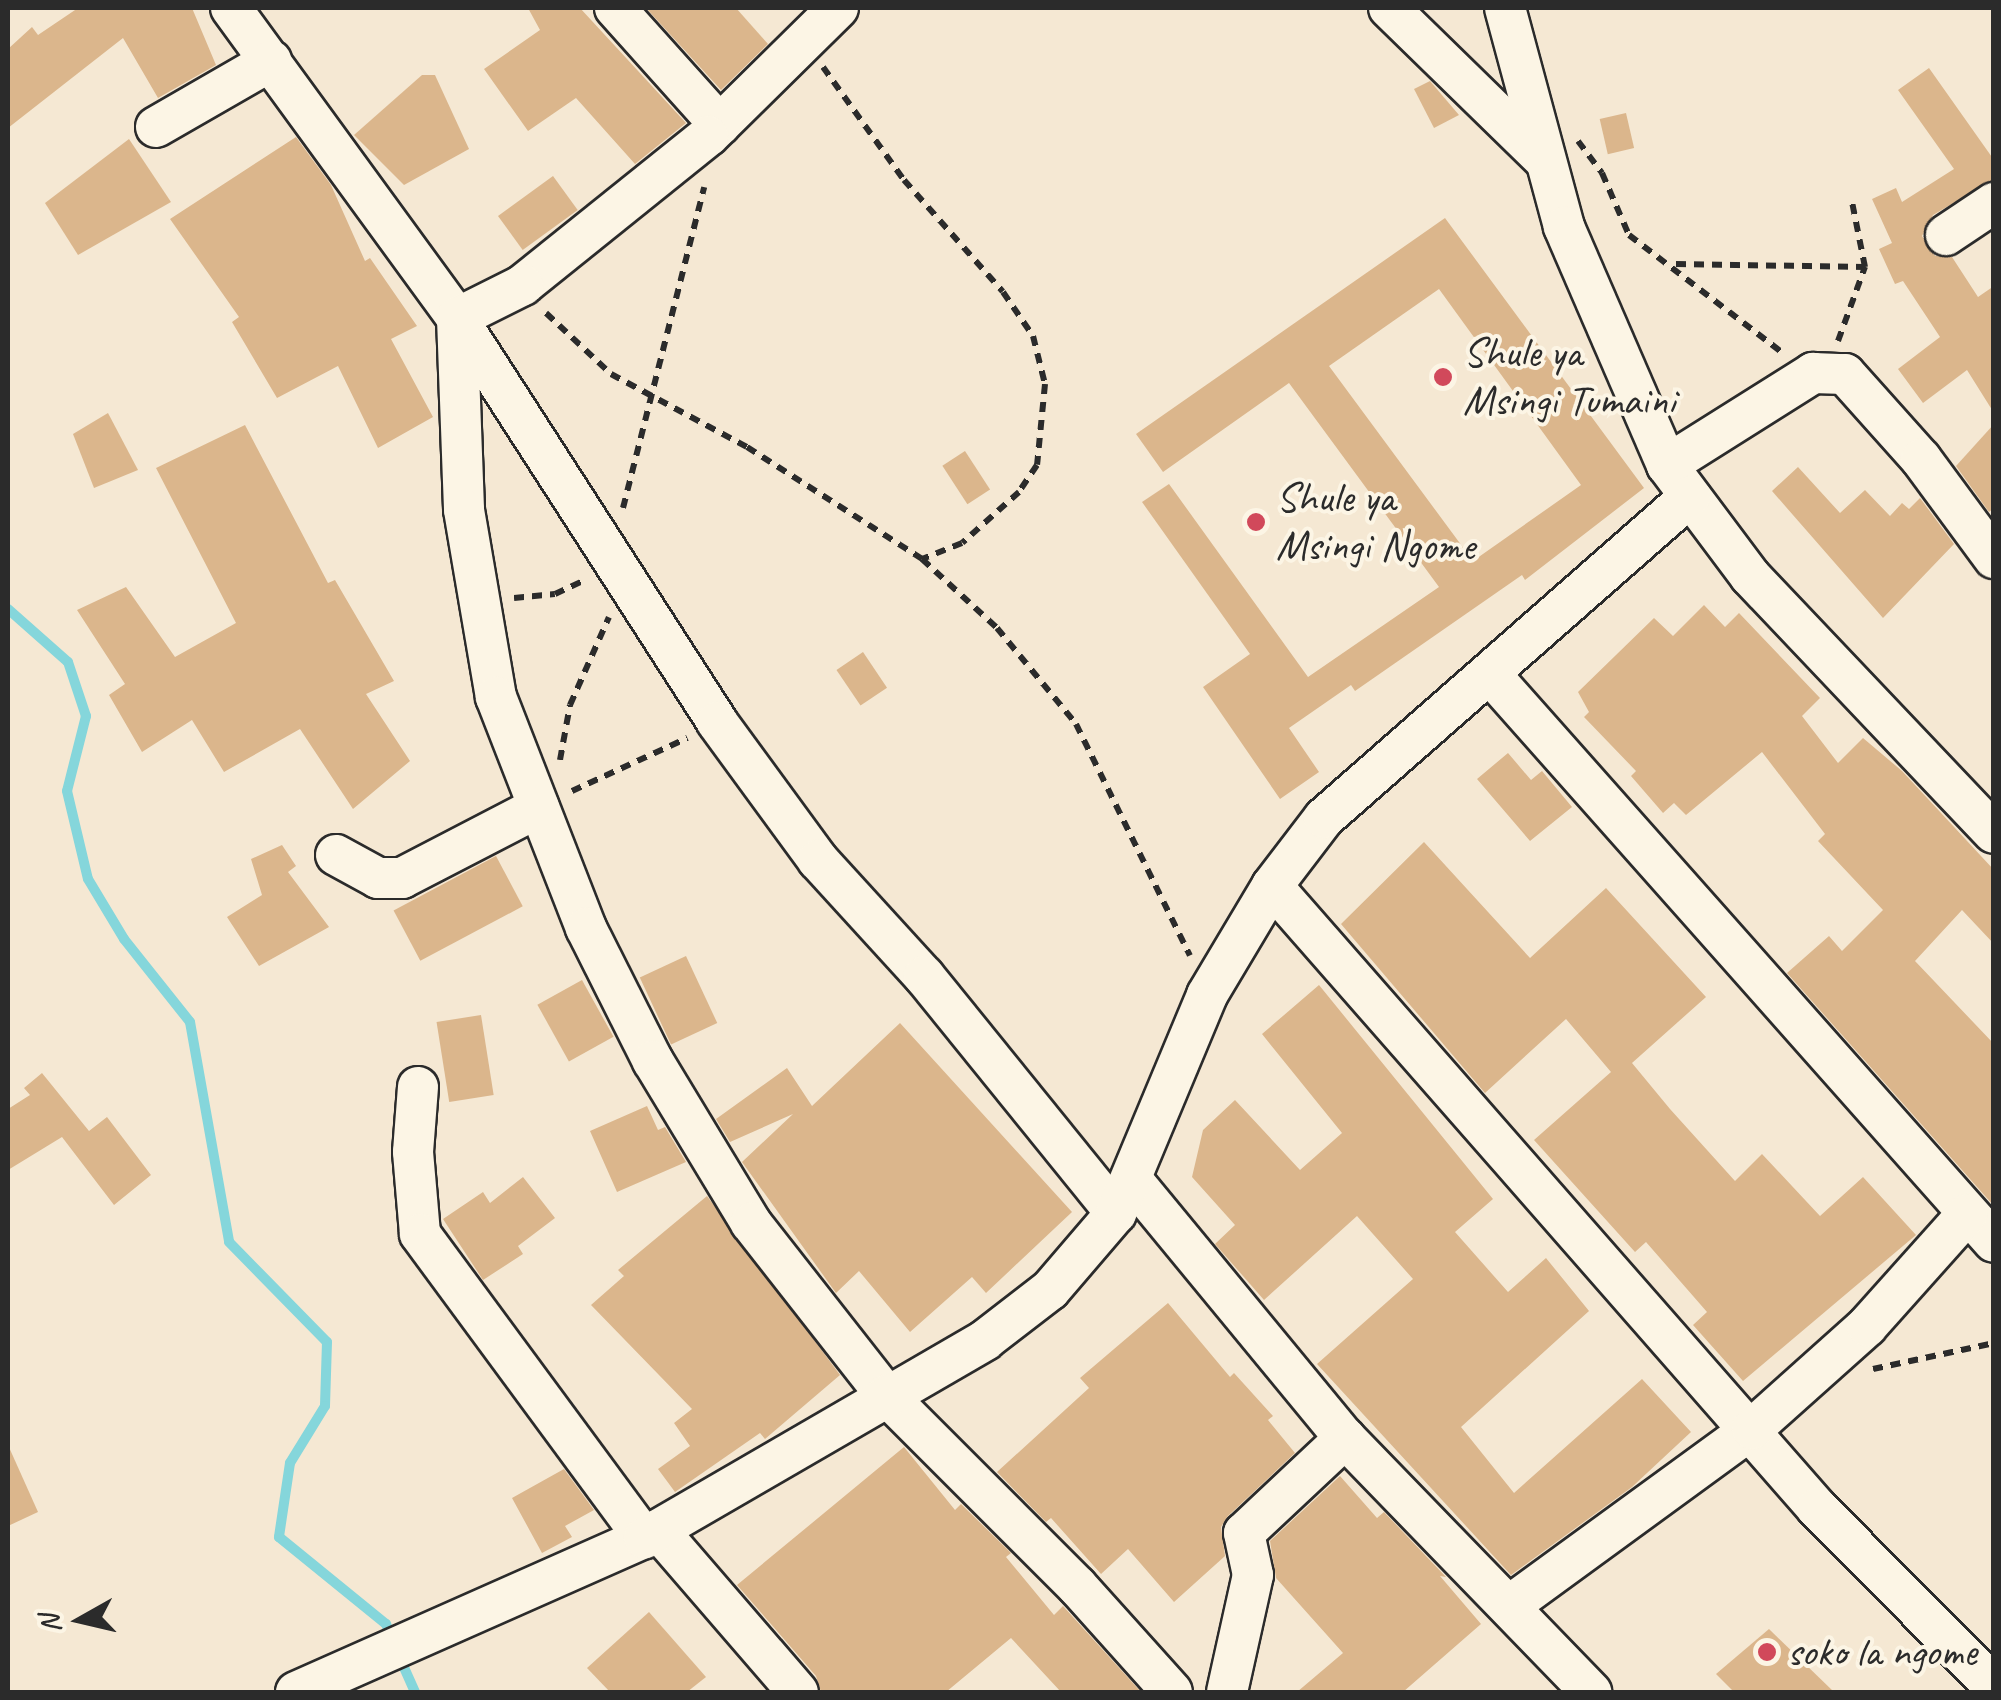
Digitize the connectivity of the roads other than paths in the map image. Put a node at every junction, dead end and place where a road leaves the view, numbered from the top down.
1 (232, 8) edge
2 (615, 8) edge
3 (838, 8) edge
4 (1389, 8) edge
5 (1506, 8) edge
6 (271, 62) junction
7 (156, 127) dead end
8 (714, 130) junction
9 (1545, 160) junction
10 (1994, 202) edge
11 (1946, 236) dead end
12 (457, 318) junction
13 (1666, 465) junction
14 (1690, 498) junction
15 (1994, 558) edge
16 (1490, 674) junction
17 (548, 802) junction
18 (1994, 833) edge
19 (336, 855) dead end
20 (1272, 886) junction
21 (418, 1087) dead end
22 (1124, 1196) junction
23 (1980, 1228) edge
24 (886, 1395) junction
25 (1752, 1429) junction
26 (1345, 1438) junction
27 (651, 1534) junction
28 (1509, 1606) junction
29 (1994, 1686) edge
30 (308, 1687) edge
31 (798, 1692) edge
32 (1172, 1692) edge
33 (1227, 1692) edge
34 (1591, 1692) edge

1 - 6 street
2 - 8 street
3 - 8 street
4 - 9 street
5 - 9 street
6 - 7 street
6 - 12 street
8 - 12 street
9 - 13 street
10 - 11 street
12 - 17 street
12 - 22 street
13 - 14 street
13 - 15 street
14 - 16 street
14 - 18 street
16 - 20 street
16 - 23 street
17 - 19 street
17 - 24 street
20 - 22 street
20 - 25 street
21 - 27 street
22 - 24 street
22 - 26 street
23 - 25 street
24 - 27 street
24 - 32 street
25 - 28 street
25 - 29 street
26 - 28 street
26 - 33 street
27 - 30 street
27 - 31 street
28 - 34 street

